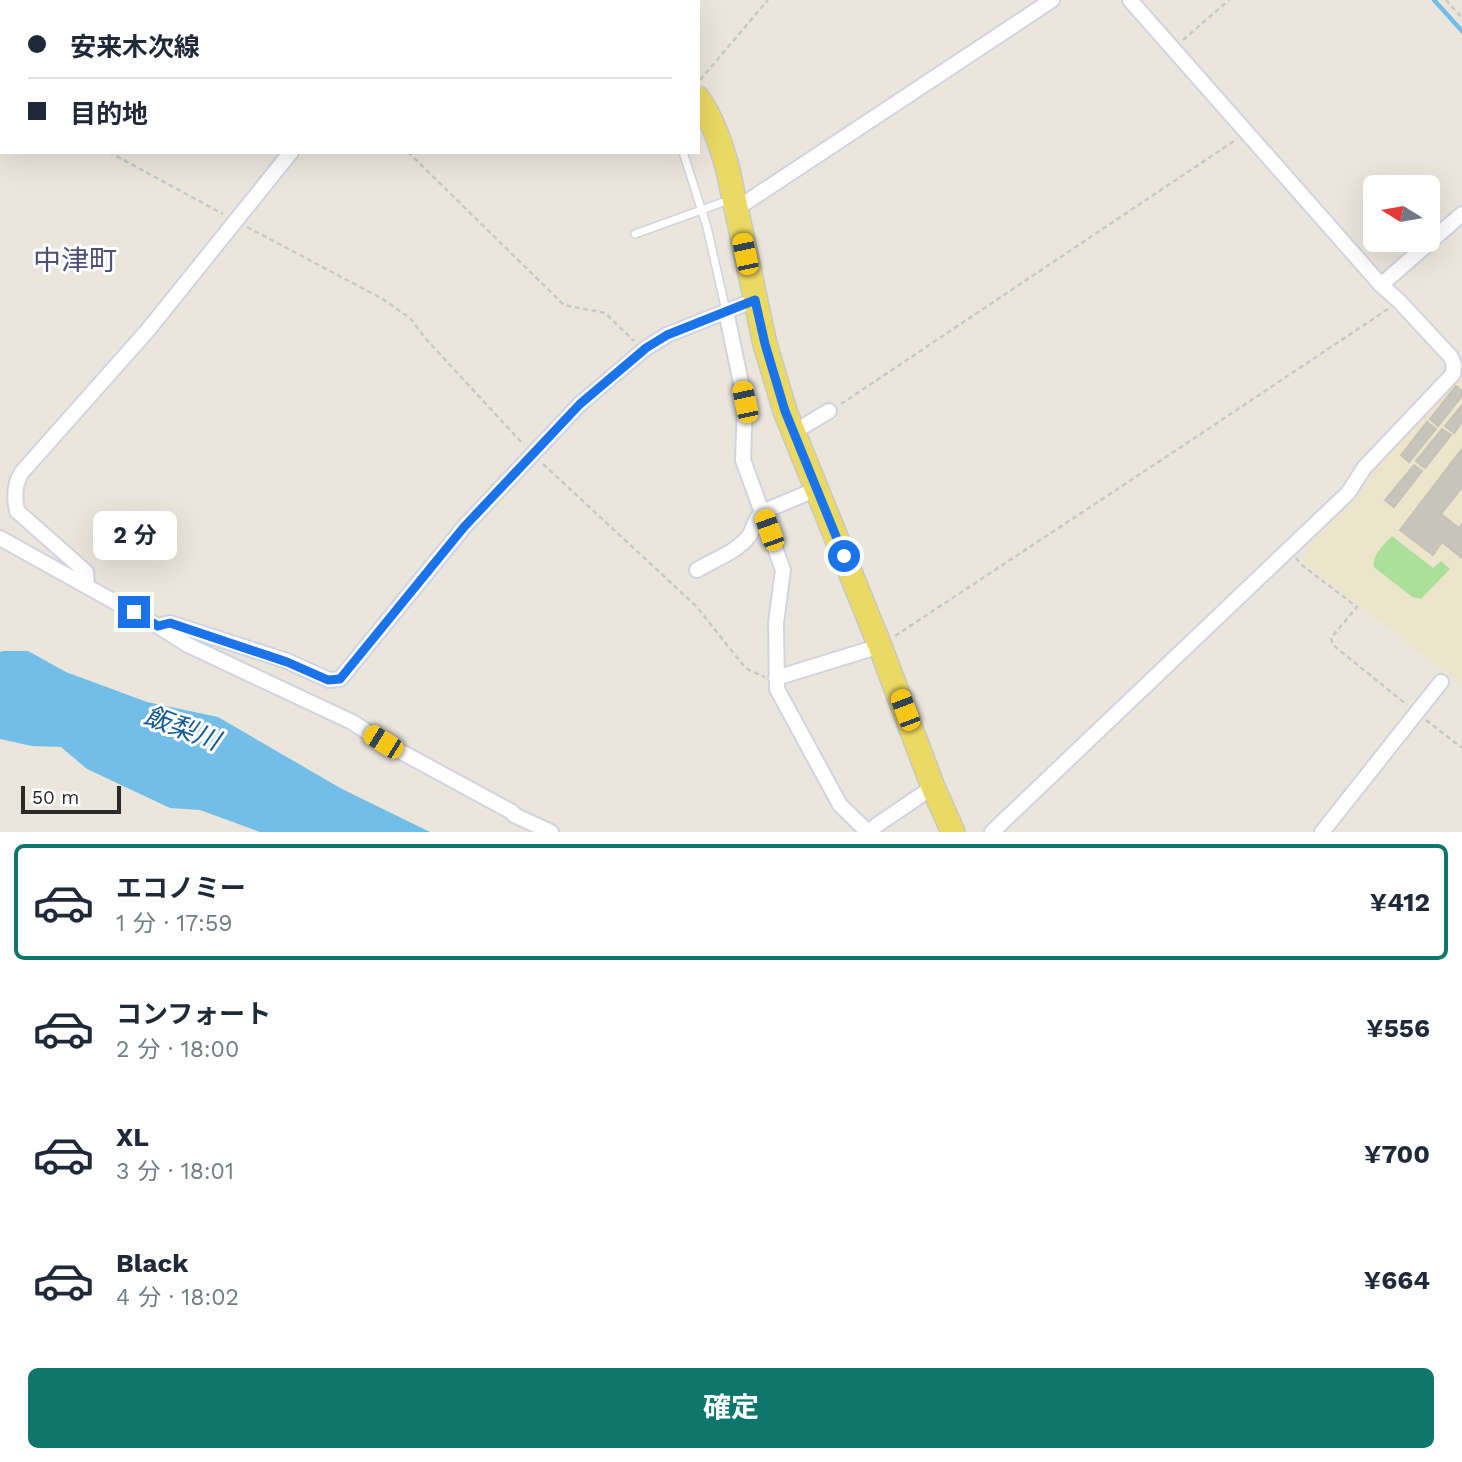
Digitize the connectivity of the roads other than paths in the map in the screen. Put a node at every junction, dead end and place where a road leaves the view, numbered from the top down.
1 (1052, 0) edge
2 (1130, 0) edge
3 (700, 102) edge
4 (289, 154) edge
5 (684, 154) edge
6 (735, 204) junction
7 (702, 211) junction
8 (1462, 214) edge
9 (635, 234) dead end
10 (1381, 285) junction
11 (755, 300) junction
12 (726, 311) junction
13 (830, 411) road end
14 (794, 432) junction
15 (817, 489) junction
16 (762, 512) junction
17 (0, 538) edge
18 (697, 570) dead end
19 (87, 586) junction
20 (158, 626) junction
21 (880, 646) junction
22 (776, 678) junction
23 (1441, 682) dead end
24 (933, 787) junction
25 (551, 832) edge
26 (869, 832) edge
27 (953, 832) edge
28 (992, 832) edge
29 (1322, 832) edge

1 - 6 street
2 - 10 street
3 - 6 main road
4 - 19 street
5 - 7 lane
6 - 7 lane
6 - 11 main road
7 - 9 lane
7 - 12 lane
8 - 10 street
10 - 28 street
11 - 12 street
11 - 14 main road
12 - 16 street
12 - 20 street
13 - 14 street
14 - 15 main road
15 - 16 street
15 - 21 main road
16 - 18 street
16 - 22 street
17 - 19 street
19 - 20 street
20 - 25 street
21 - 22 street
21 - 24 main road
22 - 26 street
23 - 29 street
24 - 26 street
24 - 27 main road

